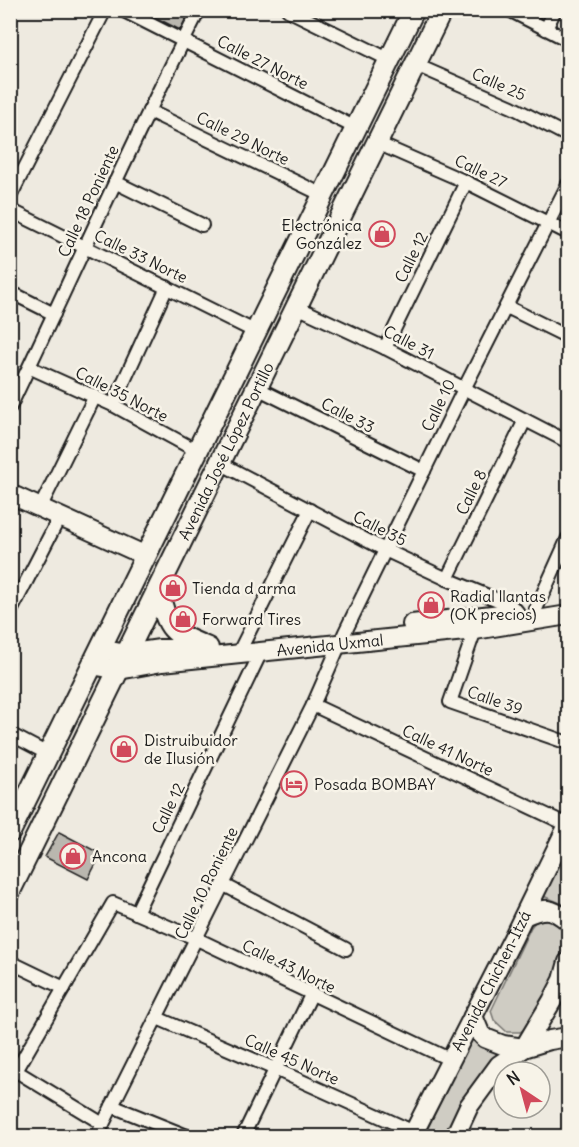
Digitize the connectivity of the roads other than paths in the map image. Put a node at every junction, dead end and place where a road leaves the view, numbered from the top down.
1 (105, 10) edge
2 (122, 10) edge
3 (199, 10) edge
4 (288, 10) edge
5 (414, 10) edge
6 (442, 10) edge
7 (509, 10) edge
8 (555, 10) edge
9 (546, 29) junction
10 (184, 40) junction
11 (568, 40) edge
12 (390, 60) junction
13 (416, 65) junction
14 (149, 111) junction
15 (356, 128) junction
16 (568, 135) edge
17 (377, 143) junction
18 (115, 182) junction
19 (466, 182) junction
20 (568, 184) edge
21 (323, 195) junction
22 (10, 197) edge
23 (10, 210) edge
24 (548, 223) junction
25 (202, 225) dead end
26 (568, 232) edge
27 (86, 247) junction
28 (167, 287) junction
29 (10, 292) edge
30 (297, 307) junction
31 (507, 307) junction
32 (54, 314) junction
33 (256, 332) junction
34 (568, 337) edge
35 (385, 348) junction
36 (31, 368) junction
37 (257, 388) junction
38 (464, 388) junction
39 (14, 392) edge
40 (95, 396) junction
41 (112, 405) junction
42 (10, 407) edge
43 (525, 420) junction
44 (568, 442) edge
45 (197, 451) junction
46 (220, 464) junction
47 (424, 471) junction
48 (10, 494) edge
49 (40, 508) junction
50 (310, 510) junction
51 (60, 516) junction
52 (568, 538) edge
53 (386, 550) junction
54 (146, 556) junction
55 (447, 579) junction
56 (158, 591) junction
57 (568, 606) edge
58 (10, 613) edge
59 (536, 614) junction
60 (568, 615) edge
61 (517, 617) junction
62 (475, 630) junction
63 (344, 637) junction
64 (208, 648) junction
65 (240, 649) junction
66 (261, 652) junction
67 (96, 657) junction
68 (123, 662) junction
69 (313, 705) junction
70 (10, 734) edge
71 (568, 743) edge
72 (48, 754) junction
73 (568, 825) edge
74 (10, 832) edge
75 (224, 885) junction
76 (10, 891) edge
77 (136, 913) junction
78 (524, 916) junction
79 (568, 921) edge
80 (197, 939) junction
81 (346, 949) dead end
82 (10, 962) edge
83 (568, 962) edge
84 (64, 988) junction
85 (311, 995) junction
86 (473, 1016) junction
87 (157, 1018) junction
88 (568, 1037) edge
89 (524, 1048) junction
90 (451, 1060) junction
91 (275, 1069) junction
92 (112, 1106) junction
93 (103, 1124) junction
94 (413, 1134) edge
95 (246, 1135) edge
96 (97, 1137) edge
97 (188, 1137) edge
98 (455, 1137) edge

1 - 22 street
2 - 10 street, Calle 27 Norte
3 - 10 street, Calle 18 Poniente
4 - 12 street
5 - 12 main road, Avenida José López Portillo
6 - 13 main road, Avenida José López Portillo
7 - 9 street
8 - 9 street
9 - 11 street
10 - 14 street, Calle 18 Poniente
10 - 15 street, Calle 27 Norte
12 - 15 main road, Avenida José López Portillo
13 - 16 street, Calle 25
13 - 17 main road, Avenida José López Portillo
14 - 18 street, Calle 18 Poniente
14 - 21 street, Calle 29 Norte
15 - 21 main road, Avenida José López Portillo
17 - 19 street, Calle 27
17 - 30 main road, Avenida José López Portillo
18 - 25 street
18 - 27 street, Calle 18 Poniente
19 - 24 street, Calle 27
19 - 35 street, Calle 12
20 - 24 street, Calle 10
21 - 33 main road, Avenida José López Portillo
23 - 27 street, Calle 33 Norte
24 - 26 street, Calle 27
24 - 31 street, Calle 10
27 - 28 street, Calle 33 Norte
27 - 32 street, Calle 18 Poniente
28 - 33 street, Calle 33 Norte
28 - 41 street
29 - 32 street
30 - 35 street, Calle 31
30 - 37 main road, Avenida José López Portillo
31 - 34 street
31 - 38 street, Calle 10
32 - 36 street, Calle 18 Poniente
33 - 45 main road, Avenida José López Portillo
35 - 38 street, Calle 31
36 - 39 street, Calle 18 Poniente
36 - 40 street, Calle 35 Norte
37 - 46 main road, Avenida José López Portillo
37 - 47 street, Calle 33
38 - 43 street, Calle 31
38 - 47 street, Calle 10
39 - 42 street, Calle 18 Poniente
40 - 41 street, Calle 35 Norte
40 - 49 street
41 - 45 street, Calle 35 Norte
43 - 44 street, Calle 31
43 - 55 street, Calle 8
45 - 54 main road, Avenida José López Portillo
46 - 50 street, Calle 35
46 - 56 main road, Avenida José López Portillo
47 - 53 street, Calle 10
48 - 49 main road
49 - 51 main road
50 - 53 street, Calle 35
50 - 65 street
51 - 54 main road
51 - 58 street
52 - 59 street
53 - 55 street, Calle 35
53 - 63 street, Calle 10
54 - 67 main road, Avenida José López Portillo
55 - 61 street, Calle 35
56 - 64 main road
56 - 68 main road, Avenida José López Portillo
57 - 59 main road, Avenida Uxmal
59 - 60 main road, Avenida Uxmal
59 - 61 main road, Avenida Uxmal
61 - 62 main road, Avenida Uxmal
61 - 63 main road, Avenida Uxmal
62 - 63 main road, Avenida Uxmal
62 - 71 street, Calle 39
63 - 65 main road, Avenida Uxmal
63 - 66 main road, Avenida Uxmal
63 - 69 street, Calle 10 Poniente
64 - 65 main road, Avenida Uxmal
64 - 68 main road, Avenida Uxmal
65 - 66 main road, Avenida Uxmal
65 - 68 main road, Avenida Uxmal
66 - 77 street, Calle 12
67 - 68 main road, Avenida Uxmal
67 - 72 main road, Avenida José López Portillo
68 - 76 main road, Avenida José López Portillo
69 - 73 street, Calle 41 Norte
69 - 75 street, Calle 10 Poniente
70 - 72 street
72 - 74 main road, Avenida José López Portillo
73 - 78 main road, Avenida Chichen-Itzá
75 - 80 street, Calle 10 Poniente
75 - 81 street
77 - 80 street, Calle 43 Norte
77 - 84 street, Calle 43 Norte
78 - 79 main road
78 - 86 main road, Avenida Chichen-Itzá
80 - 85 street, Calle 43 Norte
80 - 87 street, Calle 10 Poniente
82 - 84 street
83 - 89 main road
84 - 93 street
85 - 90 street, Calle 43 Norte
85 - 91 street
86 - 89 main road
86 - 90 main road, Avenida Chichen-Itzá
87 - 91 street, Calle 45 Norte
87 - 92 street, Calle 10 Poniente
88 - 89 main road
89 - 98 main road
90 - 94 main road, Avenida Chichen-Itzá
91 - 94 street, Calle 45 Norte
91 - 95 street
92 - 93 street, Calle 10 Poniente
92 - 97 street
93 - 96 street, Calle 10 Poniente

